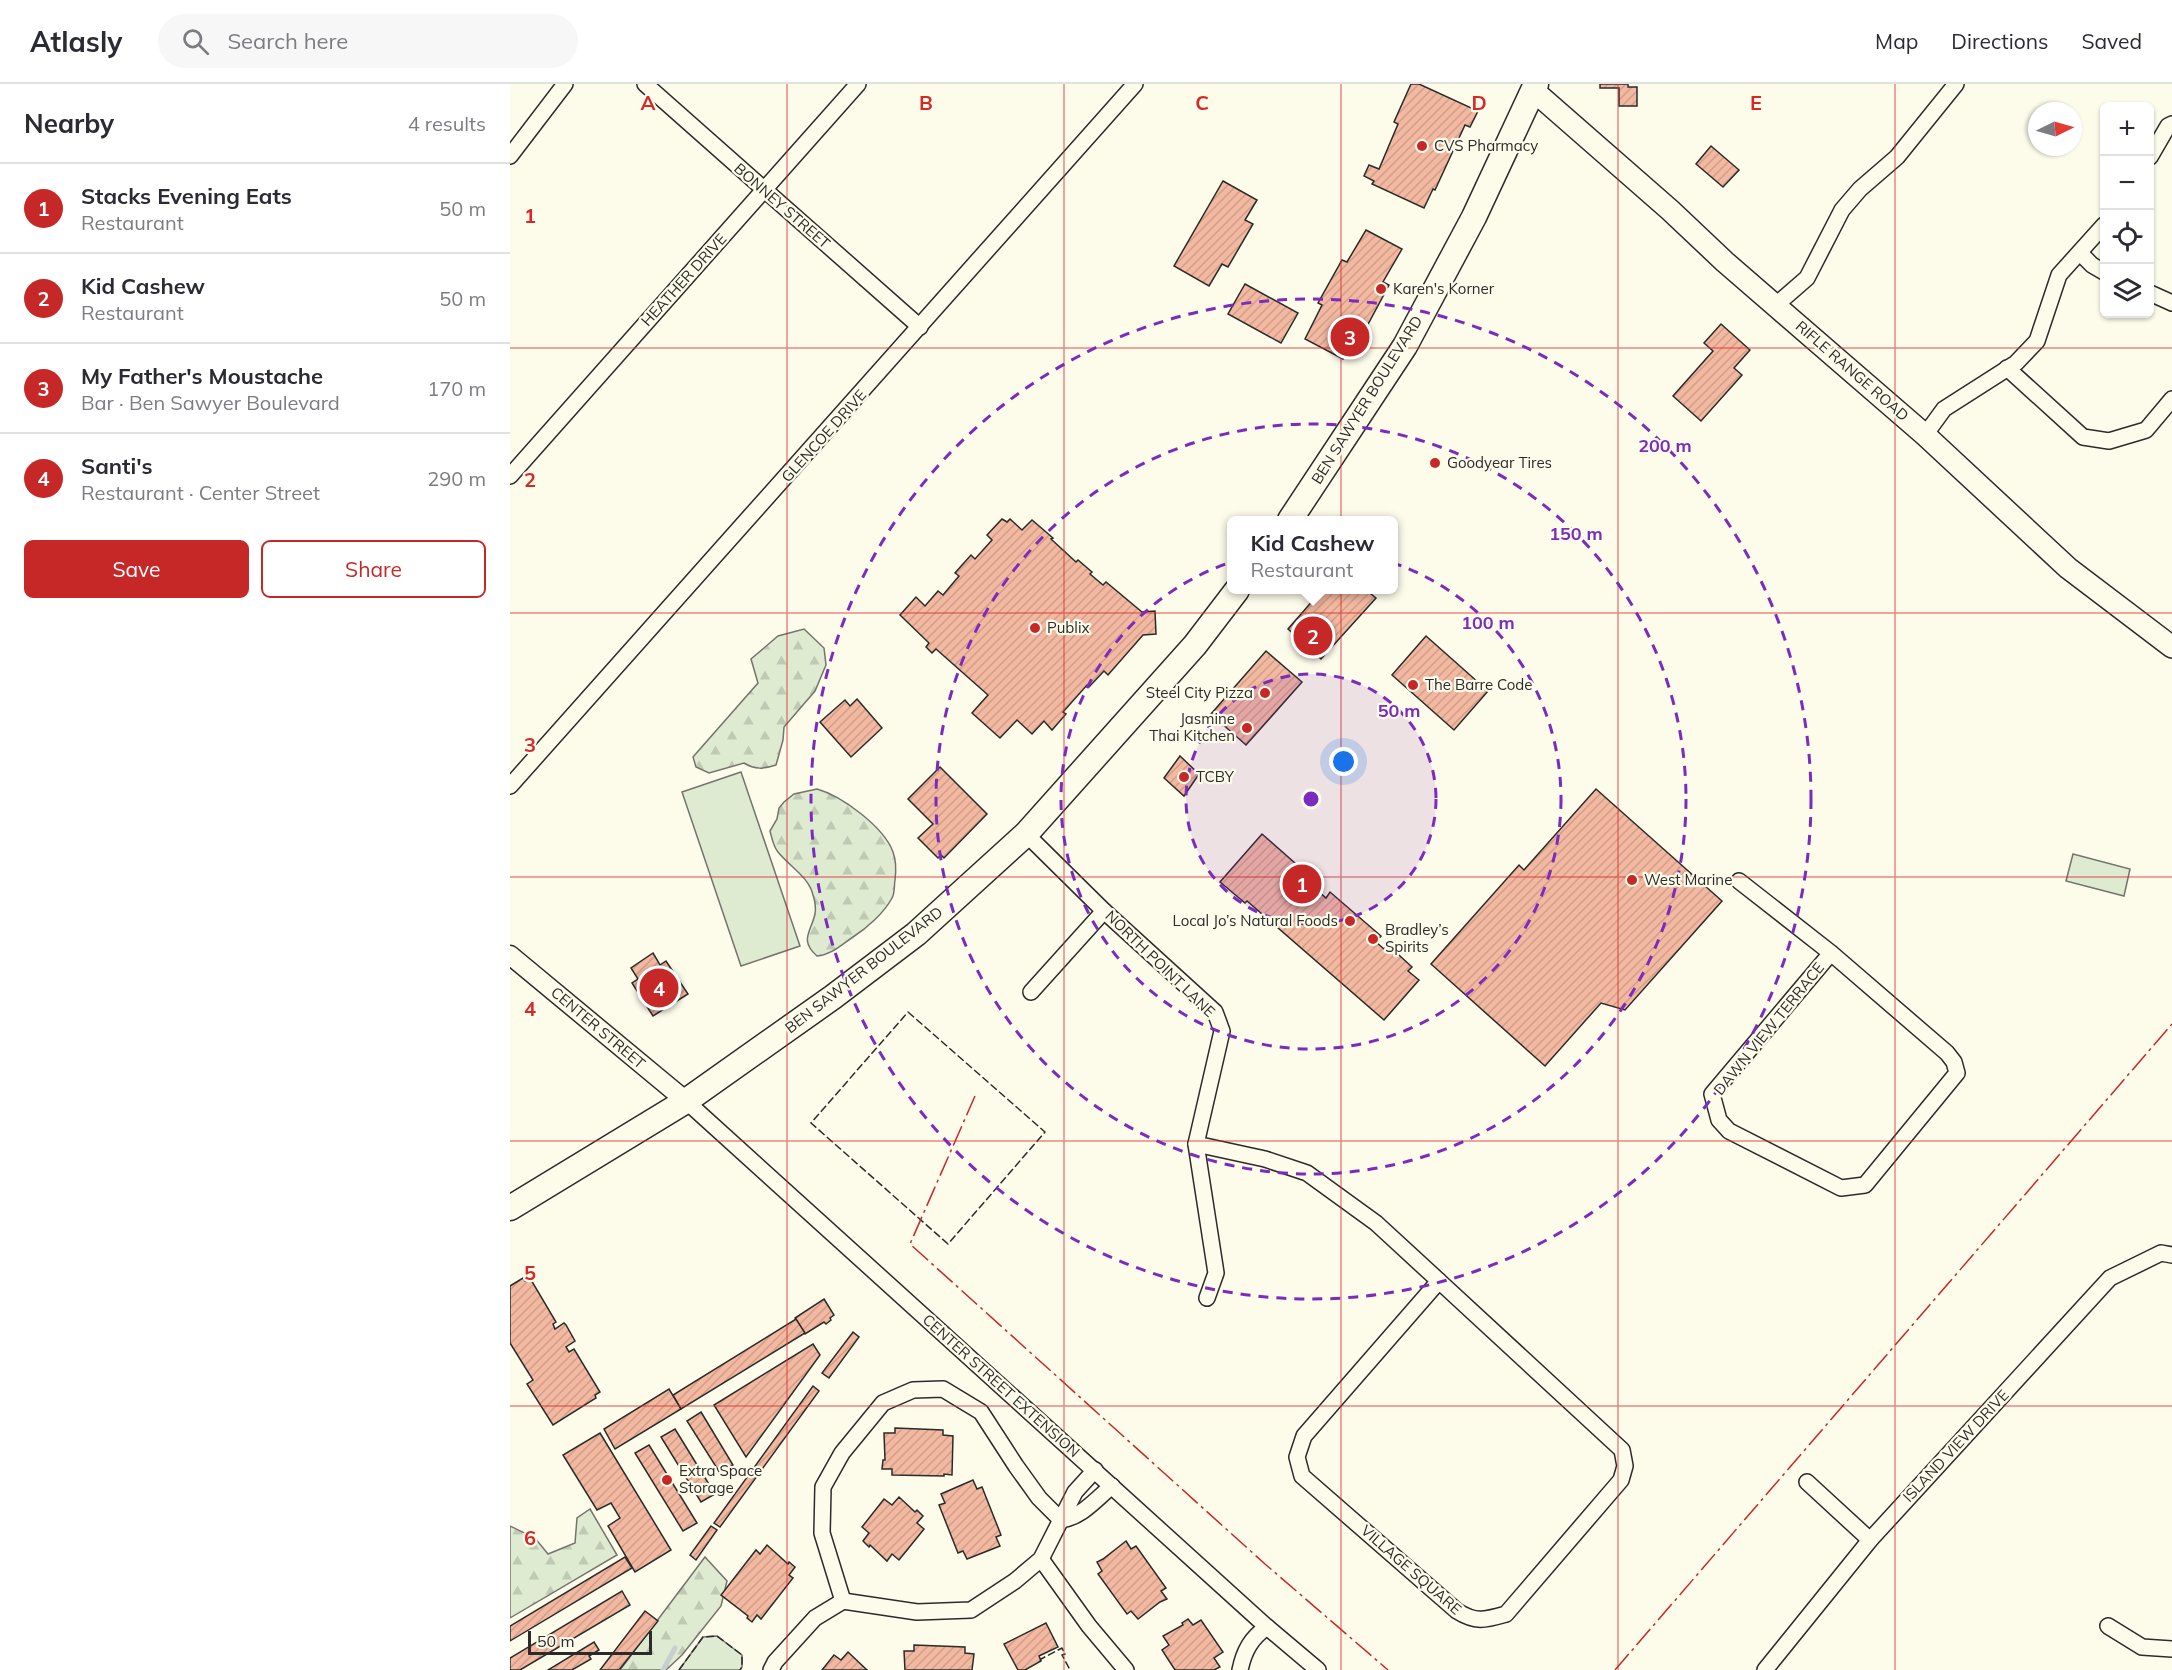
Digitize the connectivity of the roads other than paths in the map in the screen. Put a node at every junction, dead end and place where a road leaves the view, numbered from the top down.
1 (565, 84) edge
2 (645, 84) edge
3 (858, 84) edge
4 (1136, 84) edge
5 (1956, 84) edge
6 (1532, 86) edge
7 (2172, 124) edge
8 (510, 156) edge
9 (2151, 156) edge
10 (764, 190) junction
11 (2100, 230) edge
12 (2080, 253) junction
13 (2100, 270) edge
14 (2154, 295) edge
15 (2172, 303) edge
16 (1776, 304) junction
17 (920, 327) junction
18 (2007, 368) junction
19 (2172, 399) edge
20 (1925, 435) junction
21 (510, 476) edge
22 (1293, 516) edge
23 (1234, 594) edge
24 (2172, 647) edge
25 (510, 786) edge
26 (1026, 834) junction
27 (1739, 880) dead end
28 (1104, 911) junction
29 (1831, 953) junction
30 (510, 955) edge
31 (1030, 992) dead end
32 (686, 1101) junction
33 (1196, 1144) junction
34 (510, 1208) edge
35 (2172, 1255) edge
36 (1439, 1281) junction
37 (1207, 1298) dead end
38 (1095, 1470) junction
39 (1807, 1482) dead end
40 (1112, 1486) junction
41 (1061, 1520) junction
42 (1870, 1540) junction
43 (1041, 1559) junction
44 (843, 1601) junction
45 (2108, 1626) dead end
46 (1267, 1627) junction
47 (2172, 1649) edge
48 (771, 1670) edge
49 (1126, 1670) edge
50 (1240, 1670) edge
51 (1318, 1670) edge
52 (1765, 1670) edge

1 - 8 street
2 - 10 street, BONNEY STREET
3 - 10 street, HEATHER DRIVE
4 - 17 street, GLENCOE DRIVE
5 - 16 street
6 - 16 main road, RIFLE RANGE ROAD
6 - 22 main road, BEN SAWYER BOULEVARD
7 - 9 street
10 - 17 street, BONNEY STREET
10 - 21 street, HEATHER DRIVE
11 - 12 street
12 - 13 street
12 - 18 street
14 - 15 street
16 - 20 main road, RIFLE RANGE ROAD
17 - 25 street, GLENCOE DRIVE
18 - 19 street
18 - 20 street
20 - 24 main road, RIFLE RANGE ROAD
23 - 26 main road, BEN SAWYER BOULEVARD
26 - 28 street, NORTH POINT LANE
26 - 32 main road, BEN SAWYER BOULEVARD
27 - 29 street
28 - 31 street
28 - 33 street, NORTH POINT LANE
29 - 29 street, DAWN VIEW TERRACE
30 - 32 street, CENTER STREET
32 - 34 main road, BEN SAWYER BOULEVARD
32 - 38 street, CENTER STREET EXTENSION
33 - 36 street, VILLAGE SQUARE
33 - 37 street, NORTH POINT LANE
35 - 42 street, ISLAND VIEW DRIVE
36 - 36 street, VILLAGE SQUARE
38 - 40 street, CENTER STREET EXTENSION
38 - 41 street
39 - 42 street
40 - 41 street
40 - 46 street, CENTER STREET EXTENSION
41 - 43 street
41 - 44 street
42 - 52 street, ISLAND VIEW DRIVE
43 - 44 street
43 - 49 street
44 - 48 street
45 - 47 street
46 - 50 street
46 - 51 street, CENTER STREET EXTENSION

